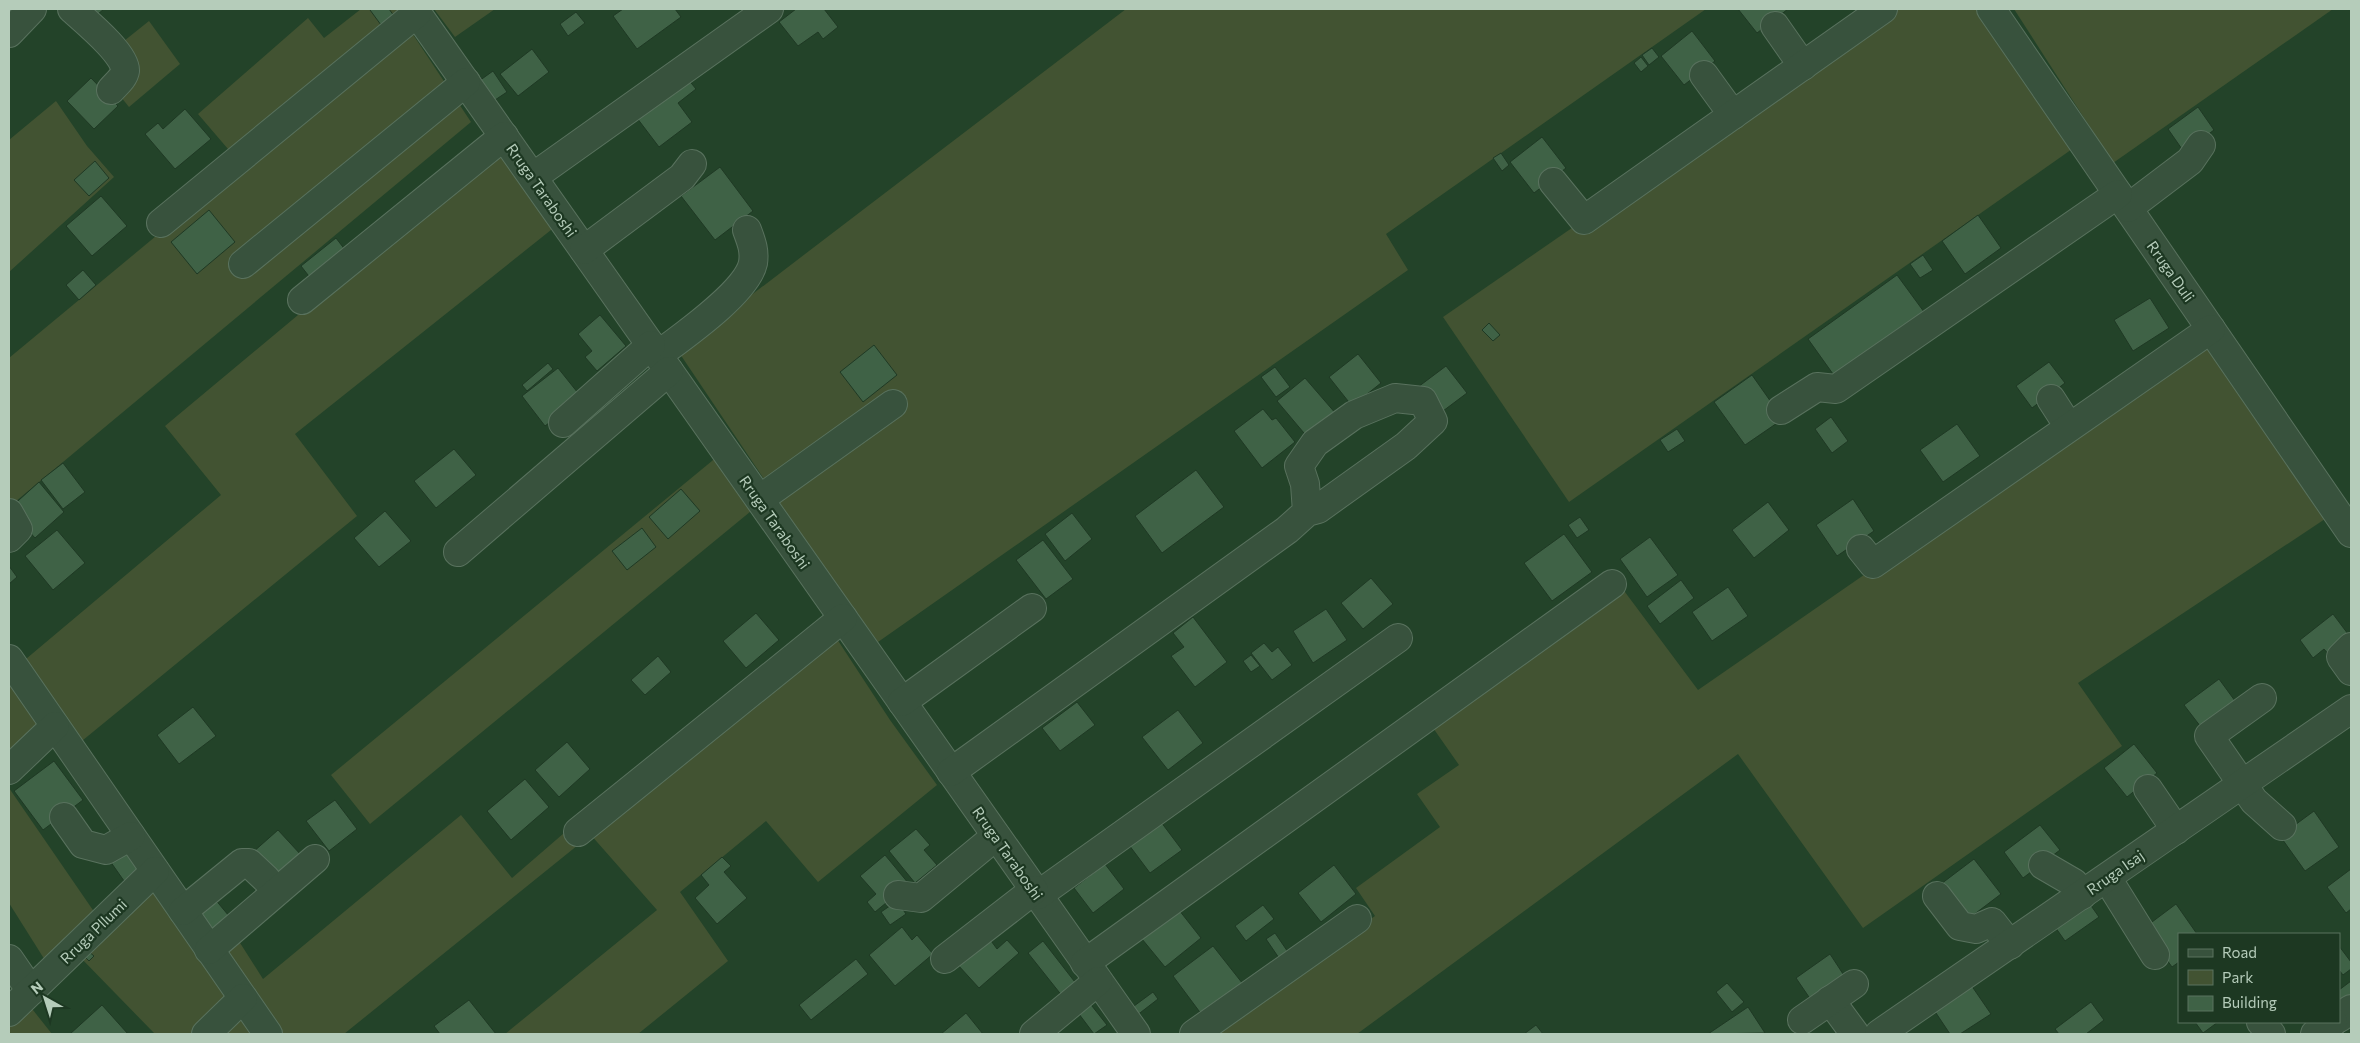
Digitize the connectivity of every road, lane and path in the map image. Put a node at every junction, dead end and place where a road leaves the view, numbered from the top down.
1 (32, 9) edge
2 (72, 9) edge
3 (769, 9) edge
4 (1883, 9) edge
5 (1991, 9) edge
6 (416, 11) edge
7 (1775, 26) dead end
8 (9, 33) edge
9 (1802, 66) junction
10 (1704, 75) dead end
11 (466, 82) junction
12 (111, 90) dead end
13 (1733, 115) junction
14 (504, 136) junction
15 (2201, 145) dead end
16 (692, 164) dead end
17 (533, 177) junction
18 (1554, 182) dead end
19 (2123, 201) junction
20 (161, 223) dead end
21 (747, 230) dead end
22 (584, 250) junction
23 (243, 264) dead end
24 (302, 300) dead end
25 (2211, 328) junction
26 (659, 357) junction
27 (2051, 399) dead end
28 (893, 404) dead end
29 (1781, 410) dead end
30 (563, 423) dead end
31 (2069, 427) junction
32 (1965, 474) dead end
33 (1998, 476) junction
34 (760, 500) junction
35 (1307, 512) junction
36 (9, 513) edge
37 (2351, 533) edge
38 (9, 538) edge
39 (1861, 549) dead end
40 (458, 552) dead end
41 (1612, 584) dead end
42 (1032, 608) dead end
43 (843, 618) junction
44 (1398, 638) dead end
45 (2351, 647) edge
46 (9, 659) edge
47 (2351, 671) edge
48 (2262, 698) dead end
49 (902, 702) junction
50 (2351, 709) edge
51 (55, 726) junction
52 (9, 770) edge
53 (951, 772) junction
54 (2242, 785) junction
55 (2148, 789) dead end
56 (64, 817) dead end
57 (2282, 826) dead end
58 (2176, 830) junction
59 (578, 832) dead end
60 (131, 836) junction
61 (996, 836) junction
62 (315, 859) dead end
63 (2043, 865) dead end
64 (155, 871) junction
65 (266, 878) dead end
66 (2106, 878) junction
67 (1036, 892) junction
68 (898, 895) dead end
69 (2082, 895) junction
70 (1937, 896) dead end
71 (183, 911) junction
72 (1357, 919) dead end
73 (2010, 945) junction
74 (209, 950) junction
75 (2155, 955) dead end
76 (9, 959) edge
77 (945, 959) dead end
78 (1092, 972) junction
79 (1854, 984) dead end
80 (31, 990) junction
81 (243, 998) junction
82 (1830, 1000) junction
83 (2351, 1009) edge
84 (9, 1012) edge
85 (2340, 1017) edge
86 (1802, 1020) dead end
87 (2262, 1023) edge
88 (2332, 1023) edge
89 (1912, 1025) edge
90 (206, 1034) edge
91 (268, 1034) edge
92 (1034, 1034) edge
93 (1136, 1034) edge
94 (1194, 1034) edge
95 (1855, 1034) edge
96 (1879, 1034) edge
97 (2270, 1034) edge
98 (2315, 1034) edge

1 - 8 street
2 - 12 street
3 - 17 street
4 - 9 street
5 - 19 street, Rruga Duli
6 - 11 street, Rruga Taraboshi
6 - 20 street
7 - 9 street
9 - 13 street
10 - 13 street
11 - 14 street, Rruga Taraboshi
11 - 23 street
13 - 18 street
14 - 17 street, Rruga Taraboshi
14 - 24 street
15 - 19 street
16 - 22 street
17 - 22 street, Rruga Taraboshi
19 - 25 street, Rruga Duli
19 - 29 street
21 - 26 street
22 - 26 street, Rruga Taraboshi
25 - 31 street
25 - 37 street, Rruga Duli
26 - 30 street
26 - 34 street, Rruga Taraboshi
26 - 40 street
27 - 31 street
28 - 34 street
31 - 33 street
32 - 33 street
33 - 39 street
34 - 43 street, Rruga Taraboshi
35 - 35 street
35 - 53 street
36 - 38 street
41 - 78 street
42 - 49 street
43 - 49 street, Rruga Taraboshi
43 - 59 street
44 - 67 street
45 - 47 street
46 - 51 street
48 - 54 street
49 - 53 street, Rruga Taraboshi
50 - 54 street, Rruga Isaj
51 - 52 street
51 - 60 street
53 - 61 street, Rruga Taraboshi
54 - 57 street
54 - 58 street, Rruga Isaj
55 - 58 street
56 - 60 street
58 - 66 street, Rruga Isaj
60 - 64 street
61 - 67 street, Rruga Taraboshi
61 - 68 street
62 - 74 street
63 - 69 street
64 - 71 street
64 - 80 street, Rruga Pllumi
65 - 71 street
66 - 69 street, Rruga Isaj
66 - 75 street
67 - 77 street
67 - 78 street, Rruga Taraboshi
69 - 73 street, Rruga Isaj
70 - 73 street
71 - 74 street
72 - 94 street
73 - 89 street, Rruga Isaj
74 - 81 street
76 - 80 street
78 - 92 street
78 - 93 street, Rruga Taraboshi
79 - 82 street
80 - 84 street, Rruga Pllumi
81 - 90 street
81 - 91 street
82 - 86 street
82 - 95 street
83 - 85 street
87 - 97 street
88 - 98 street
89 - 96 street, Rruga Isaj

